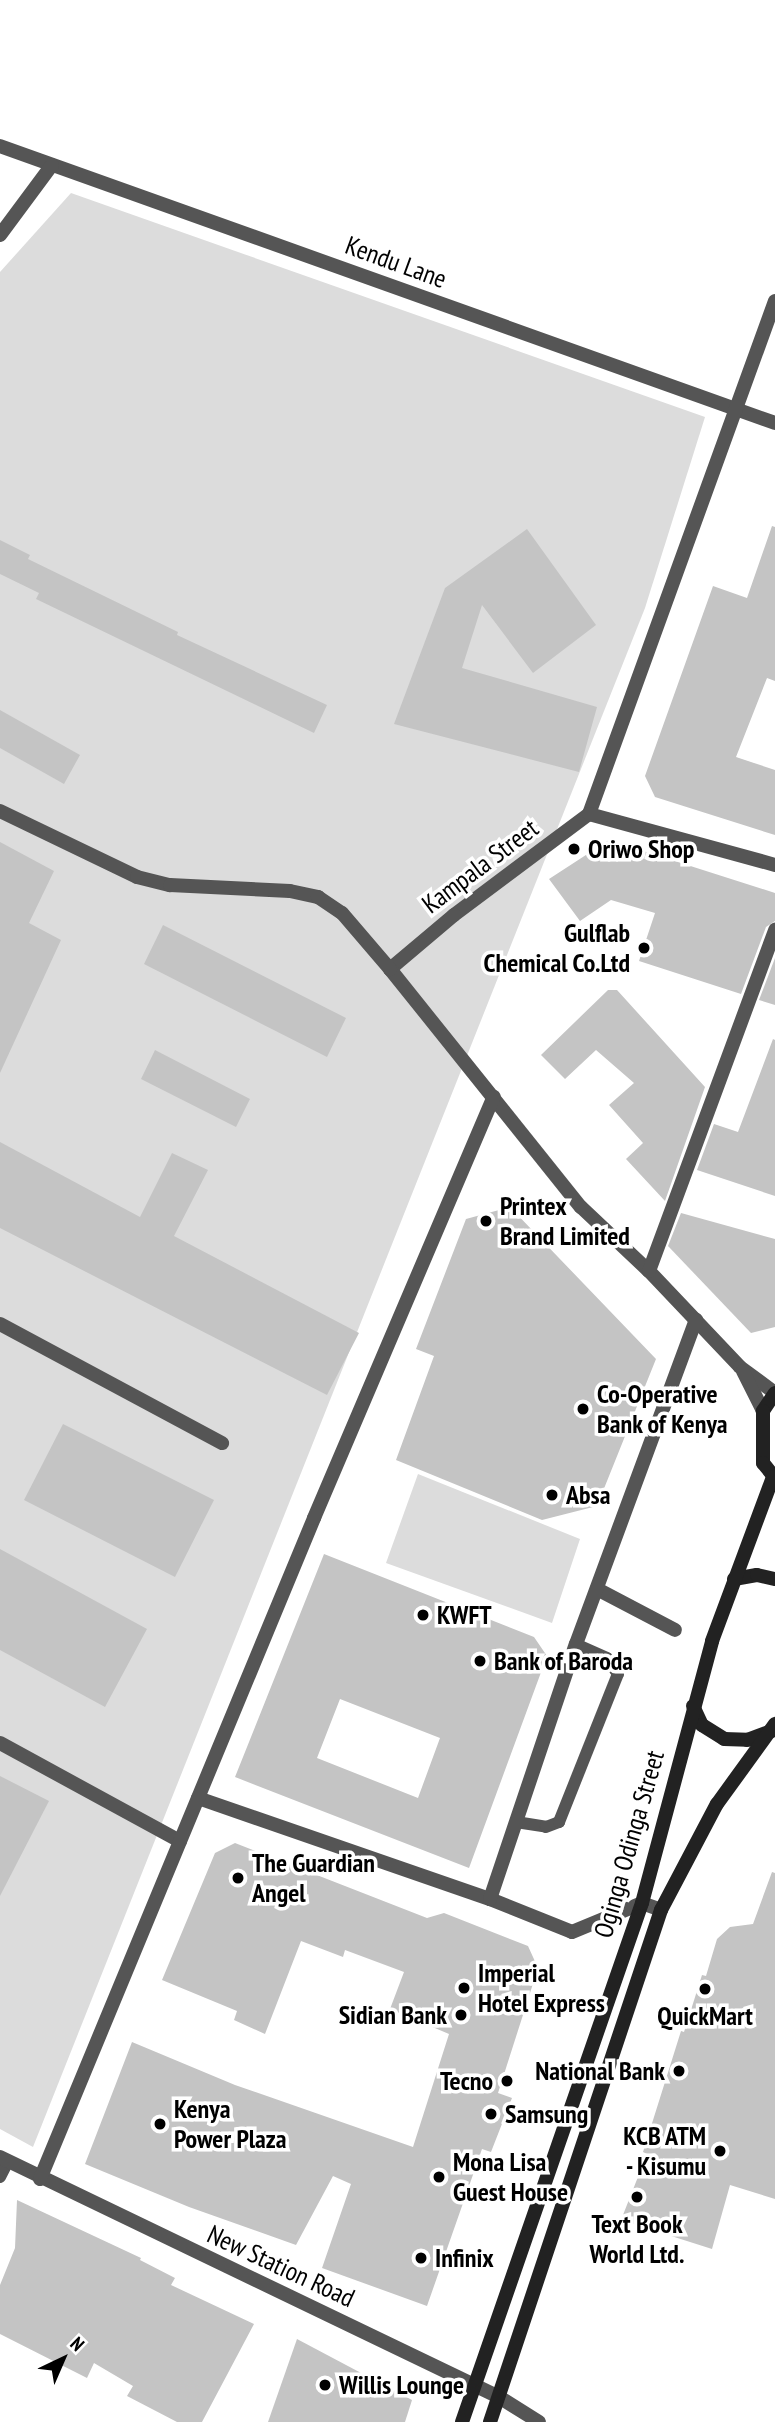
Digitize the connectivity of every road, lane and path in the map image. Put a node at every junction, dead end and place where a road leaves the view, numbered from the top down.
1 (0, 146) edge
2 (52, 165) junction
3 (0, 235) edge
4 (775, 301) edge
5 (735, 410) junction
6 (775, 423) edge
7 (0, 811) edge
8 (589, 814) junction
9 (775, 865) edge
10 (775, 930) edge
11 (390, 969) junction
12 (494, 1097) junction
13 (649, 1271) junction
14 (696, 1320) junction
15 (0, 1324) edge
16 (740, 1367) junction
17 (775, 1393) edge
18 (763, 1411) junction
19 (222, 1443) dead end
20 (774, 1478) edge
21 (734, 1579) junction
22 (775, 1579) edge
23 (597, 1589) junction
24 (675, 1630) dead end
25 (576, 1644) junction
26 (693, 1706) junction
27 (774, 1728) edge
28 (0, 1743) edge
29 (198, 1798) junction
30 (516, 1822) junction
31 (180, 1841) junction
32 (490, 1899) junction
33 (642, 1903) junction
34 (661, 1910) junction
35 (4, 2159) edge
36 (0, 2177) edge
37 (40, 2179) junction
38 (475, 2387) junction
39 (499, 2397) junction
40 (462, 2422) edge
41 (490, 2422) edge
42 (539, 2422) edge

1 - 2 street, Kendu Lane
2 - 3 street
2 - 5 street, Kendu Lane
4 - 5 street
5 - 6 street, Kendu Lane
5 - 8 street
7 - 11 street
8 - 9 street
8 - 11 street, Kampala Street
10 - 13 street
11 - 12 street
12 - 13 street
12 - 29 street
13 - 14 street
14 - 16 street
14 - 23 street
15 - 19 street
16 - 17 street
16 - 18 street
17 - 18 main road
18 - 20 main road
20 - 21 main road, Oginga Odinga Street
21 - 22 main road
21 - 26 main road, Oginga Odinga Street
23 - 24 street
23 - 25 street
25 - 30 street
25 - 30 lane
26 - 27 main road
26 - 33 main road, Oginga Odinga Street
27 - 34 main road, Oginga Odinga Street
28 - 31 street
29 - 31 street
29 - 32 street
30 - 32 street
31 - 37 street
32 - 33 street
33 - 34 street
33 - 38 main road, Oginga Odinga Street
34 - 39 main road, Oginga Odinga Street
35 - 36 lane
35 - 37 street, New Station Road
37 - 38 street, New Station Road
38 - 39 street, New Station Road
38 - 40 main road, Oginga Odinga Street
39 - 41 main road, Oginga Odinga Street
39 - 42 street, New Station Road

